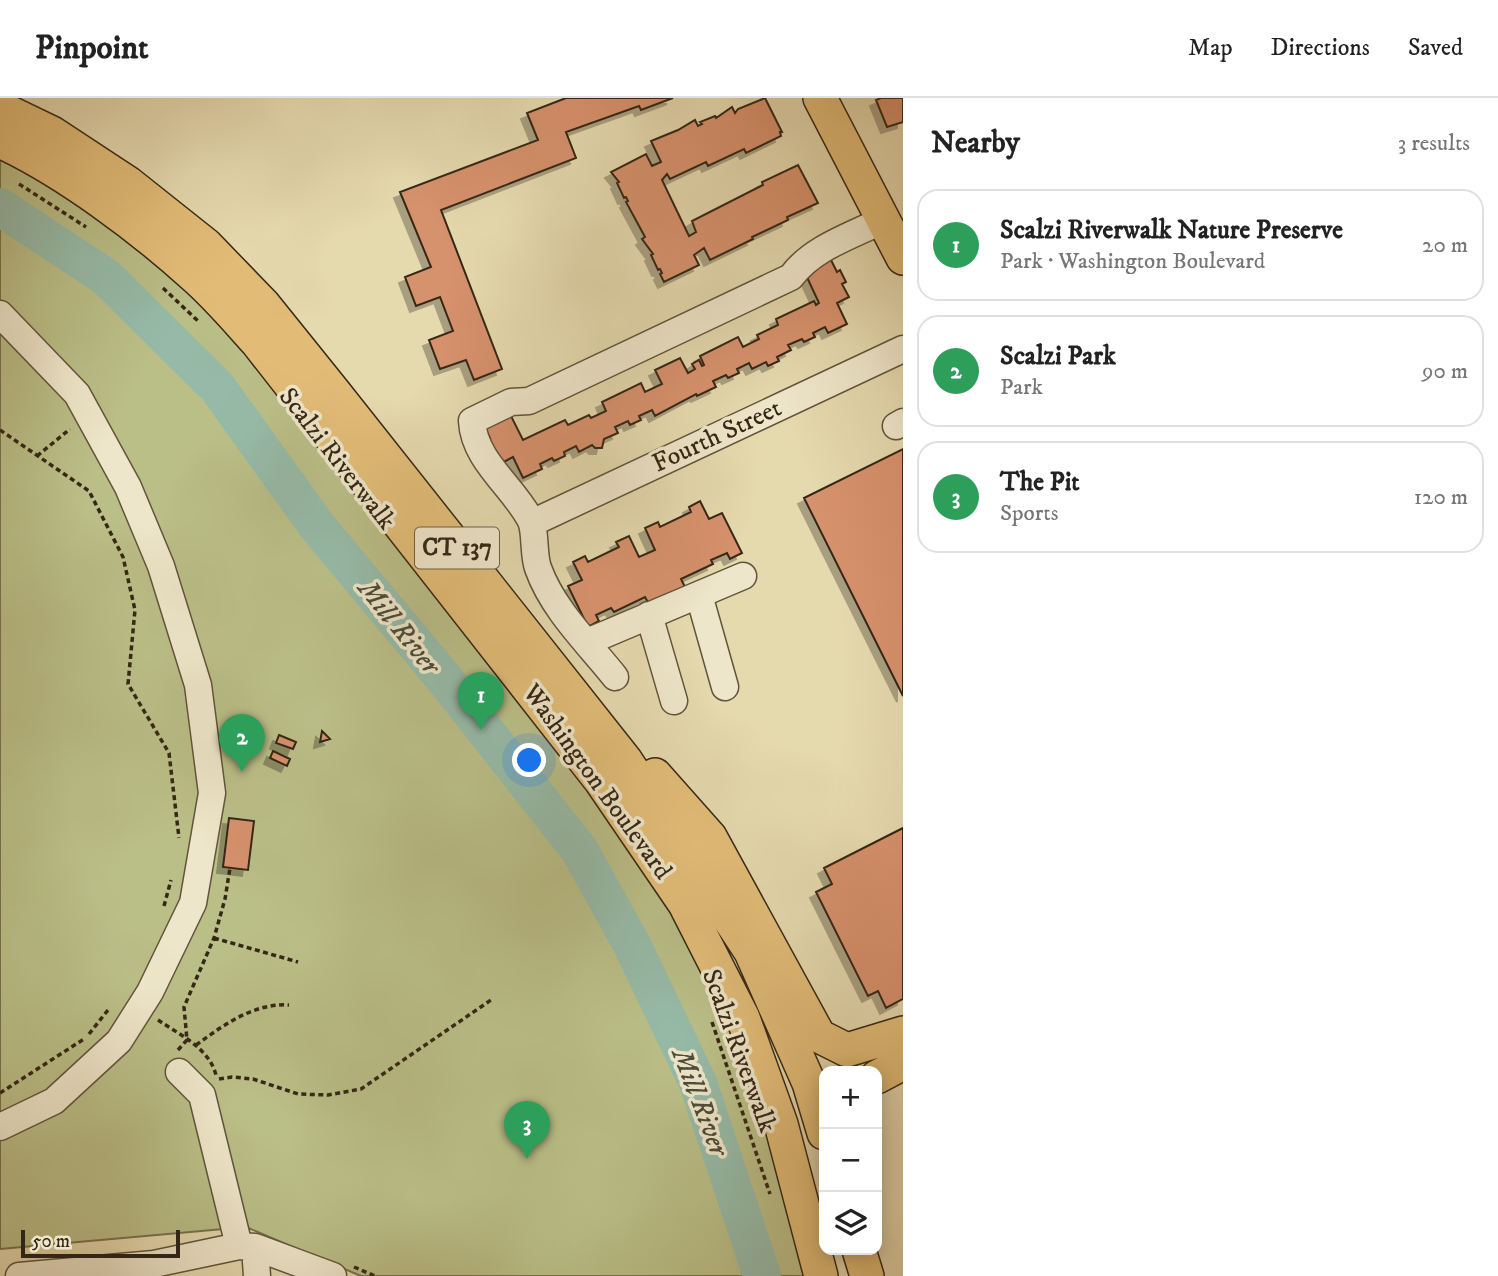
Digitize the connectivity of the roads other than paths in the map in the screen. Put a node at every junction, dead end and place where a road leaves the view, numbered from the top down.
1 (820, 98) edge
2 (0, 108) edge
3 (0, 141) edge
4 (883, 220) junction
5 (903, 258) edge
6 (0, 314) edge
7 (903, 349) edge
8 (532, 523) junction
9 (743, 576) dead end
10 (699, 595) junction
11 (649, 615) junction
12 (587, 642) junction
13 (615, 677) dead end
14 (725, 687) dead end
15 (674, 701) dead end
16 (626, 761) junction
17 (903, 1033) edge
18 (177, 1063) road end
19 (903, 1063) edge
20 (882, 1074) edge
21 (0, 1127) edge
22 (823, 1129) edge
23 (247, 1246) junction
24 (861, 1255) edge
25 (875, 1255) edge
26 (19, 1276) edge
27 (257, 1276) edge
28 (333, 1276) edge
29 (821, 1276) edge
30 (867, 1276) edge
31 (875, 1276) edge

1 - 4 main road
2 - 16 main road, Washington Boulevard / CT 137
3 - 29 main road, Washington Boulevard / CT 137
4 - 5 main road
4 - 8 street
6 - 21 street
7 - 8 street, Fourth Street
8 - 12 street
9 - 10 street
10 - 11 street
10 - 14 street
11 - 12 street
11 - 15 street
12 - 13 street
16 - 17 main road
16 - 22 main road, Washington Boulevard / CT 137
18 - 23 street
19 - 20 main road
23 - 26 street
23 - 27 street
23 - 28 street
24 - 30 main road
25 - 31 main road

